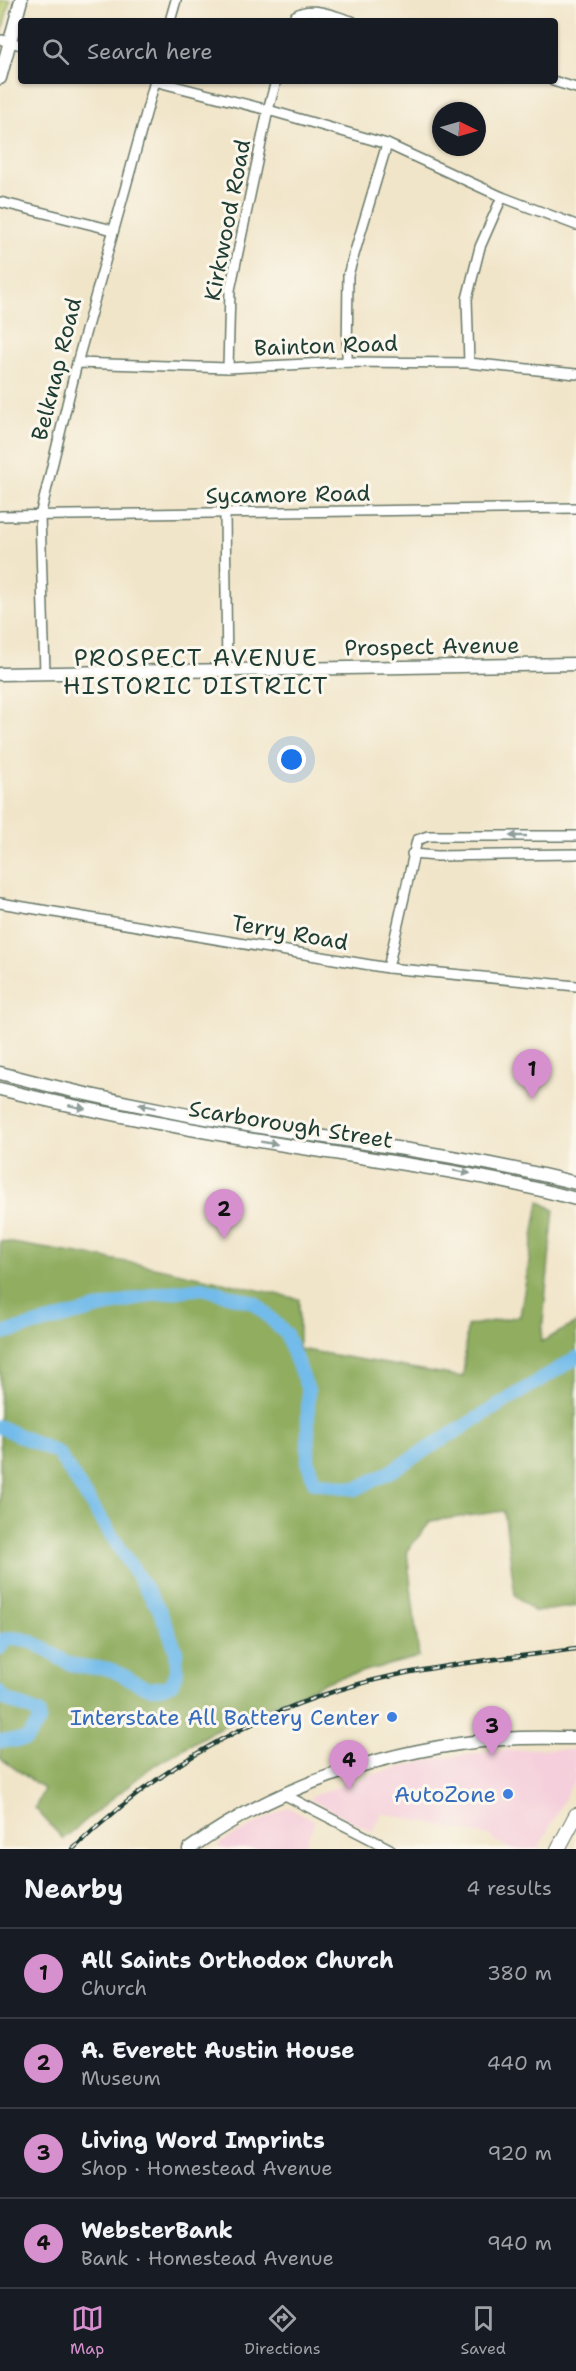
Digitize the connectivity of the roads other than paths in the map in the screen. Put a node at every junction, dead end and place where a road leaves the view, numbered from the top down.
1 (13, 0) edge
2 (21, 0) edge
3 (176, 0) edge
4 (172, 18) edge
5 (294, 18) edge
6 (341, 18) edge
7 (8, 44) edge
8 (0, 78) edge
9 (558, 83) edge
10 (154, 84) edge
11 (167, 84) edge
12 (275, 84) edge
13 (576, 88) edge
14 (268, 110) junction
15 (387, 144) junction
16 (502, 197) junction
17 (0, 202) edge
18 (576, 225) edge
19 (113, 230) junction
20 (347, 362) junction
21 (77, 363) junction
22 (470, 363) junction
23 (228, 368) junction
24 (576, 374) edge
25 (576, 508) edge
26 (225, 514) junction
27 (0, 516) edge
28 (40, 516) junction
29 (576, 664) edge
30 (227, 671) junction
31 (45, 673) junction
32 (0, 674) edge
33 (576, 836) edge
34 (412, 854) junction
35 (576, 854) edge
36 (0, 903) edge
37 (388, 968) junction
38 (576, 986) edge
39 (0, 1073) edge
40 (56, 1087) junction
41 (0, 1089) edge
42 (54, 1102) junction
43 (174, 1112) junction
44 (172, 1127) junction
45 (306, 1134) junction
46 (304, 1148) junction
47 (442, 1154) junction
48 (437, 1167) junction
49 (526, 1171) junction
50 (524, 1184) junction
51 (576, 1184) edge
52 (576, 1199) edge
53 (576, 1738) edge
54 (285, 1795) junction
55 (576, 1815) edge
56 (198, 1847) edge
57 (390, 1849) edge
58 (558, 1849) edge

1 - 7 main road
2 - 7 main road
3 - 4 street
5 - 6 street
7 - 8 main road
9 - 13 street
10 - 19 street, Belknap Road
11 - 14 street
12 - 14 street, Kirkwood Road
14 - 15 street
14 - 23 street, Kirkwood Road
15 - 16 street
15 - 20 street
16 - 18 street
16 - 22 street
17 - 19 street
19 - 21 street, Belknap Road
20 - 22 street, Bainton Road
20 - 23 street, Bainton Road
21 - 23 street, Bainton Road
21 - 28 street, Belknap Road
22 - 24 street, Bainton Road
25 - 26 street, Sycamore Road
26 - 28 street, Sycamore Road
26 - 30 street
27 - 28 street, Sycamore Road
28 - 31 street, Belknap Road
29 - 30 main road, Prospect Avenue
30 - 31 main road, Prospect Avenue
31 - 32 main road, Prospect Avenue
33 -> 34 street
34 - 35 street
34 - 37 street
36 - 37 street, Terry Road
37 - 38 street, Terry Road
39 - 40 main road, Scarborough Street
40 - 42 main road
43 -> 40 main road, Scarborough Street
41 - 42 main road, Scarborough Street
42 -> 44 main road, Scarborough Street
43 - 44 main road
43 - 45 main road, Scarborough Street
44 -> 46 main road, Scarborough Street
45 - 46 main road
45 - 47 main road, Scarborough Street
46 - 48 main road, Scarborough Street
47 - 48 main road
47 - 49 main road, Scarborough Street
48 -> 50 main road, Scarborough Street
49 - 50 main road
49 - 51 main road, Scarborough Street
50 - 52 main road, Scarborough Street
53 - 54 main road
54 - 56 main road
54 - 57 street
55 - 58 highway

